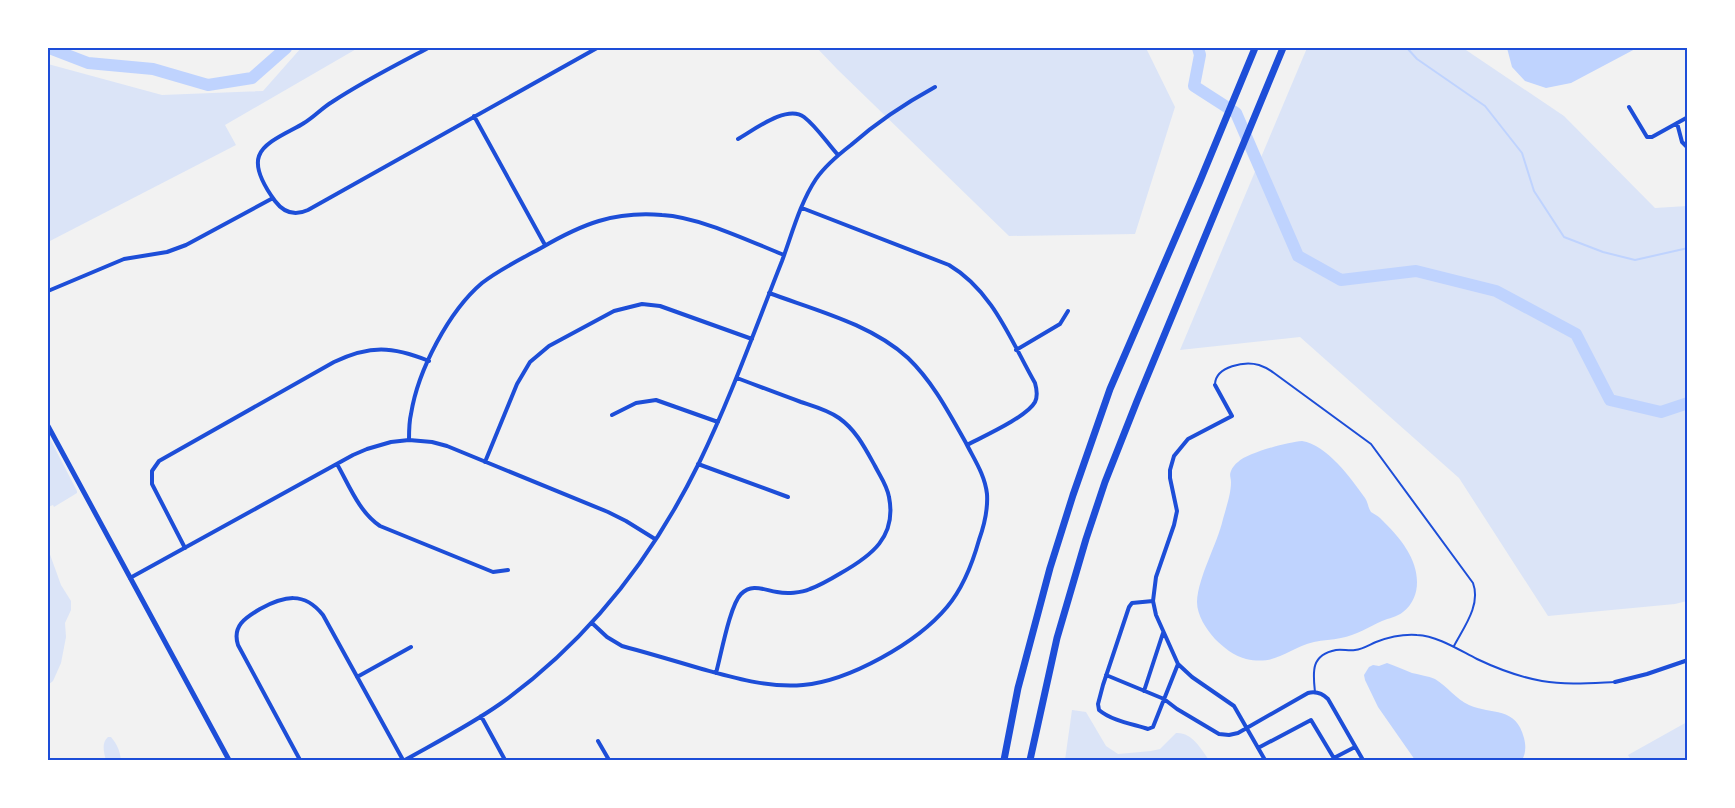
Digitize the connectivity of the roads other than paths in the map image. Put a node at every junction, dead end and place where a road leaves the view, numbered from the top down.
1 (428, 48) edge
2 (597, 48) edge
3 (1255, 48) edge
4 (1283, 48) edge
5 (935, 87) dead end
6 (1629, 107) dead end
7 (474, 116) junction
8 (1688, 117) edge
9 (1677, 123) junction
10 (738, 139) dead end
11 (1688, 148) edge
12 (838, 156) junction
13 (273, 198) junction
14 (802, 208) junction
15 (545, 245) junction
16 (784, 255) junction
17 (48, 291) edge
18 (769, 293) junction
19 (1068, 311) dead end
20 (752, 339) junction
21 (1016, 350) junction
22 (429, 361) junction
23 (737, 378) junction
24 (1215, 385) joint
25 (612, 415) dead end
26 (718, 422) junction
27 (48, 426) edge
28 (408, 440) junction
29 (967, 445) junction
30 (485, 462) junction
31 (337, 464) junction
32 (698, 464) junction
33 (788, 497) dead end
34 (655, 539) junction
35 (184, 548) junction
36 (508, 570) dead end
37 (130, 578) junction
38 (1153, 601) junction
39 (592, 623) junction
40 (1164, 632) junction
41 (1454, 646) junction
42 (411, 647) dead end
43 (1688, 660) edge
44 (1178, 664) junction
45 (716, 673) junction
46 (1106, 675) junction
47 (357, 677) junction
48 (1615, 682) joint
49 (1144, 690) junction
50 (1315, 692) junction
51 (1164, 699) junction
52 (481, 716) junction
53 (1247, 728) junction
54 (598, 740) dead end
55 (1355, 746) junction
56 (1258, 748) junction
57 (229, 760) edge
58 (300, 760) edge
59 (404, 760) edge
60 (506, 760) edge
61 (609, 760) edge
62 (1004, 760) edge
63 (1030, 760) edge
64 (1265, 760) edge
65 (1332, 760) edge
66 (1363, 760) edge

1 - 13 street
2 - 7 street
3 - 62 highway
4 - 63 highway
5 - 12 street
6 - 9 street
7 - 13 street
7 - 15 street
8 - 9 street
9 - 11 street
10 - 12 street
12 - 14 street
13 - 17 street
14 - 16 street
14 - 21 street
15 - 16 street
15 - 22 street
16 - 18 street
18 - 20 street
18 - 29 street
19 - 21 street
20 - 23 street
20 - 30 street
21 - 29 street
22 - 28 street
22 - 35 street
23 - 26 street
23 - 45 street
24 - 38 street
24 - 41 lane
25 - 26 street
26 - 32 street
27 - 37 main road
28 - 30 street
28 - 31 street
29 - 45 street
30 - 34 street
31 - 35 street
31 - 36 street
32 - 33 street
32 - 34 street
34 - 39 street
35 - 37 street
37 - 57 main road
38 - 40 street
38 - 46 street
39 - 45 street
39 - 52 street
40 - 44 street
40 - 49 street
41 - 48 lane
41 - 50 lane
42 - 47 street
43 - 48 street
44 - 51 street
44 - 53 street
46 - 49 street
46 - 51 street
47 - 58 street
47 - 59 street
49 - 51 street
50 - 53 street
50 - 55 street
51 - 53 street
52 - 59 street
52 - 60 street
53 - 56 street
54 - 61 street
55 - 65 street
55 - 66 street
56 - 64 street
56 - 65 street

